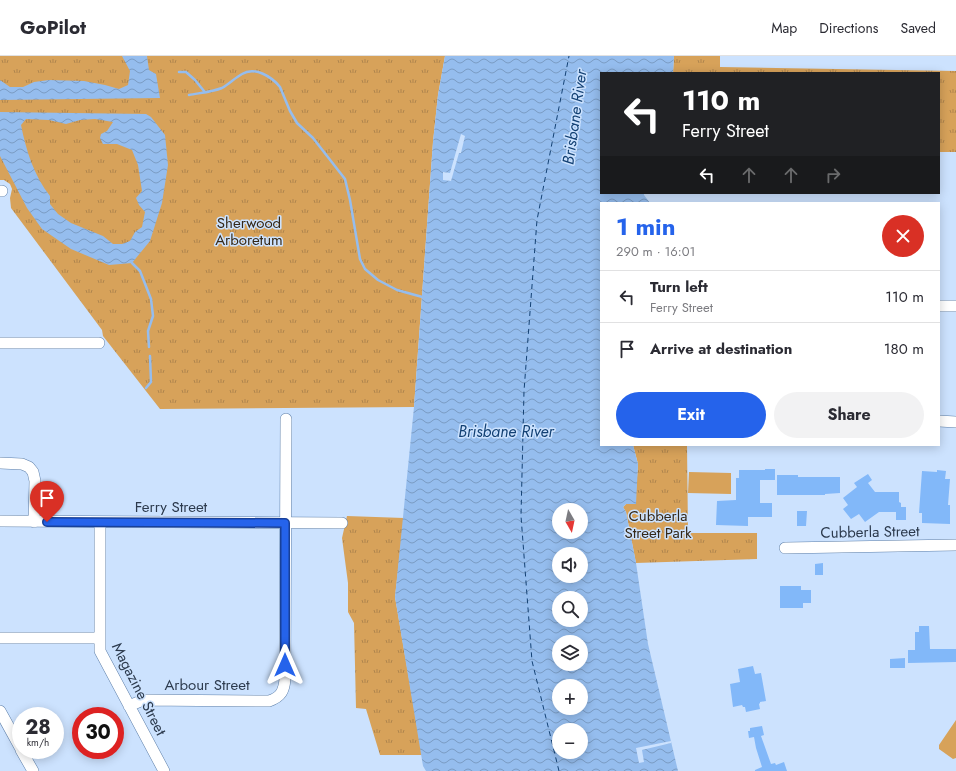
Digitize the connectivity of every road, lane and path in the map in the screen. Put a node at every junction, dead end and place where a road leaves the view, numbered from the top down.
1 (940, 306) edge
2 (956, 306) edge
3 (0, 343) edge
4 (99, 343) dead end
5 (286, 419) dead end
6 (940, 420) edge
7 (956, 422) edge
8 (0, 464) edge
9 (0, 521) edge
10 (34, 522) junction
11 (100, 522) junction
12 (285, 523) junction
13 (342, 524) dead end
14 (956, 545) edge
15 (784, 548) dead end
16 (0, 638) edge
17 (99, 638) junction
18 (129, 706) junction
19 (0, 711) edge
20 (12, 733) edge
21 (26, 759) edge
22 (33, 771) edge
23 (164, 771) edge

1 - 2 street
3 - 4 street
5 - 12 street, Arbour Street
6 - 7 street
8 - 10 street
9 - 10 street, Ferry Street
10 - 11 street, Ferry Street
11 - 12 street, Ferry Street
11 - 17 street, Magazine Street
12 - 13 street, Ferry Street
12 - 18 street, Arbour Street
14 - 15 street, Cubberla Street
16 - 17 street
17 - 18 street, Magazine Street
18 - 23 street, Magazine Street
19 - 20 street
21 - 22 street

